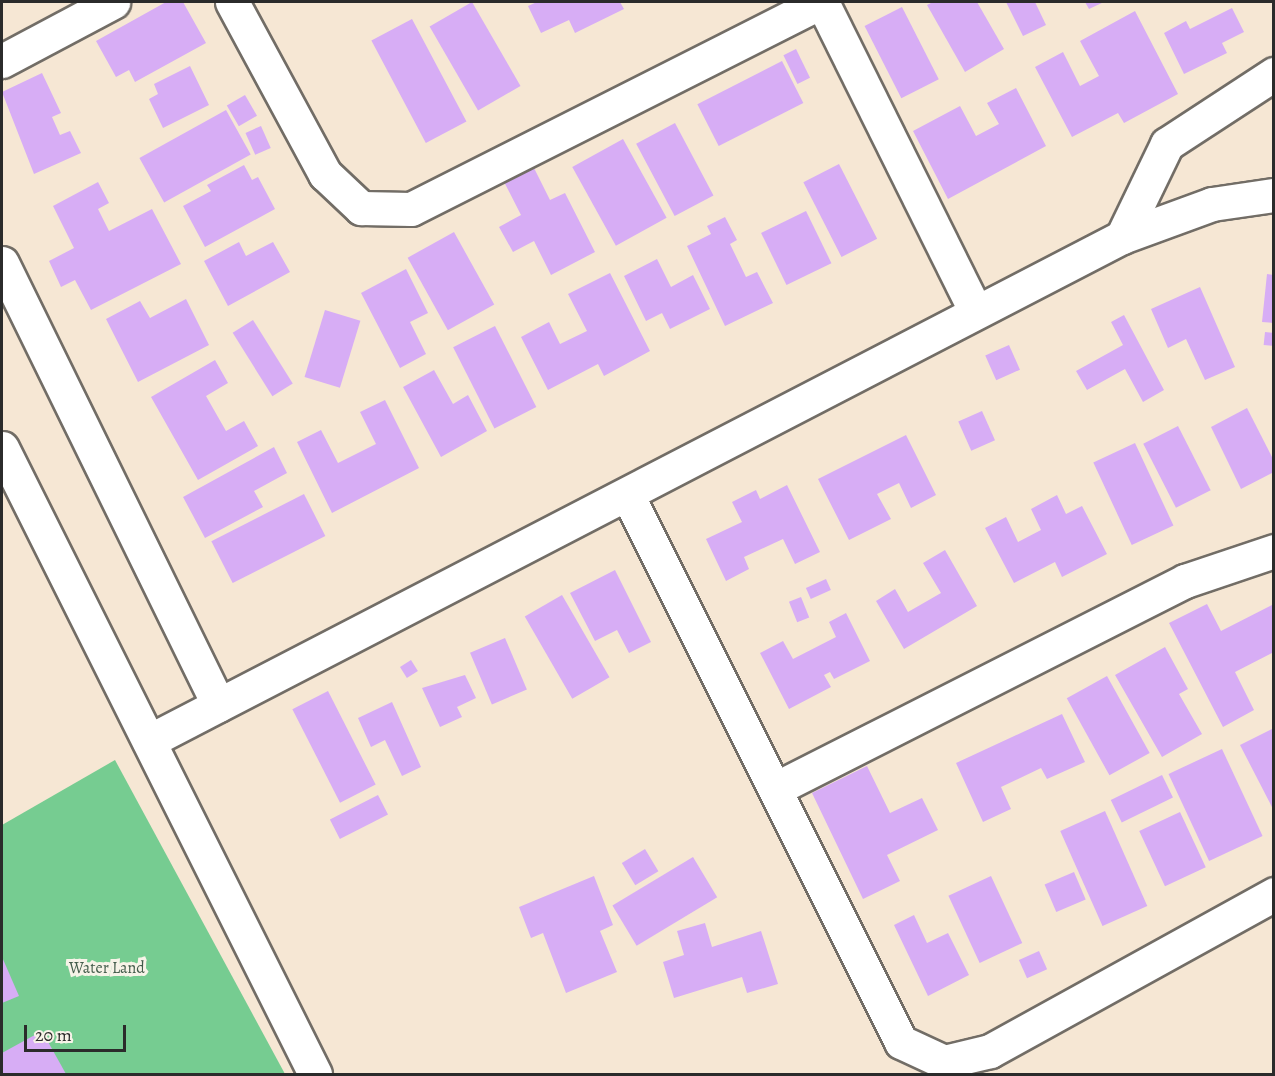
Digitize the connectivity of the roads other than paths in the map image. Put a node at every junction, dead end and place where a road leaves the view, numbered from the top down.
1 (113, 2) edge
2 (232, 2) edge
3 (821, 2) edge
4 (2, 61) edge
5 (1274, 74) edge
6 (1274, 195) edge
7 (1122, 237) junction
8 (2, 263) edge
9 (975, 310) junction
10 (2, 448) edge
11 (628, 496) junction
12 (1274, 550) edge
13 (219, 705) junction
14 (149, 741) junction
15 (777, 788) junction
16 (1274, 894) edge
17 (315, 1074) edge

1 - 4 street
2 - 3 street
3 - 9 street
5 - 7 street
6 - 7 street
7 - 9 street
8 - 13 street
9 - 11 street
10 - 14 street
11 - 13 street
11 - 15 street
12 - 15 street
13 - 14 street
14 - 17 street
15 - 16 street

